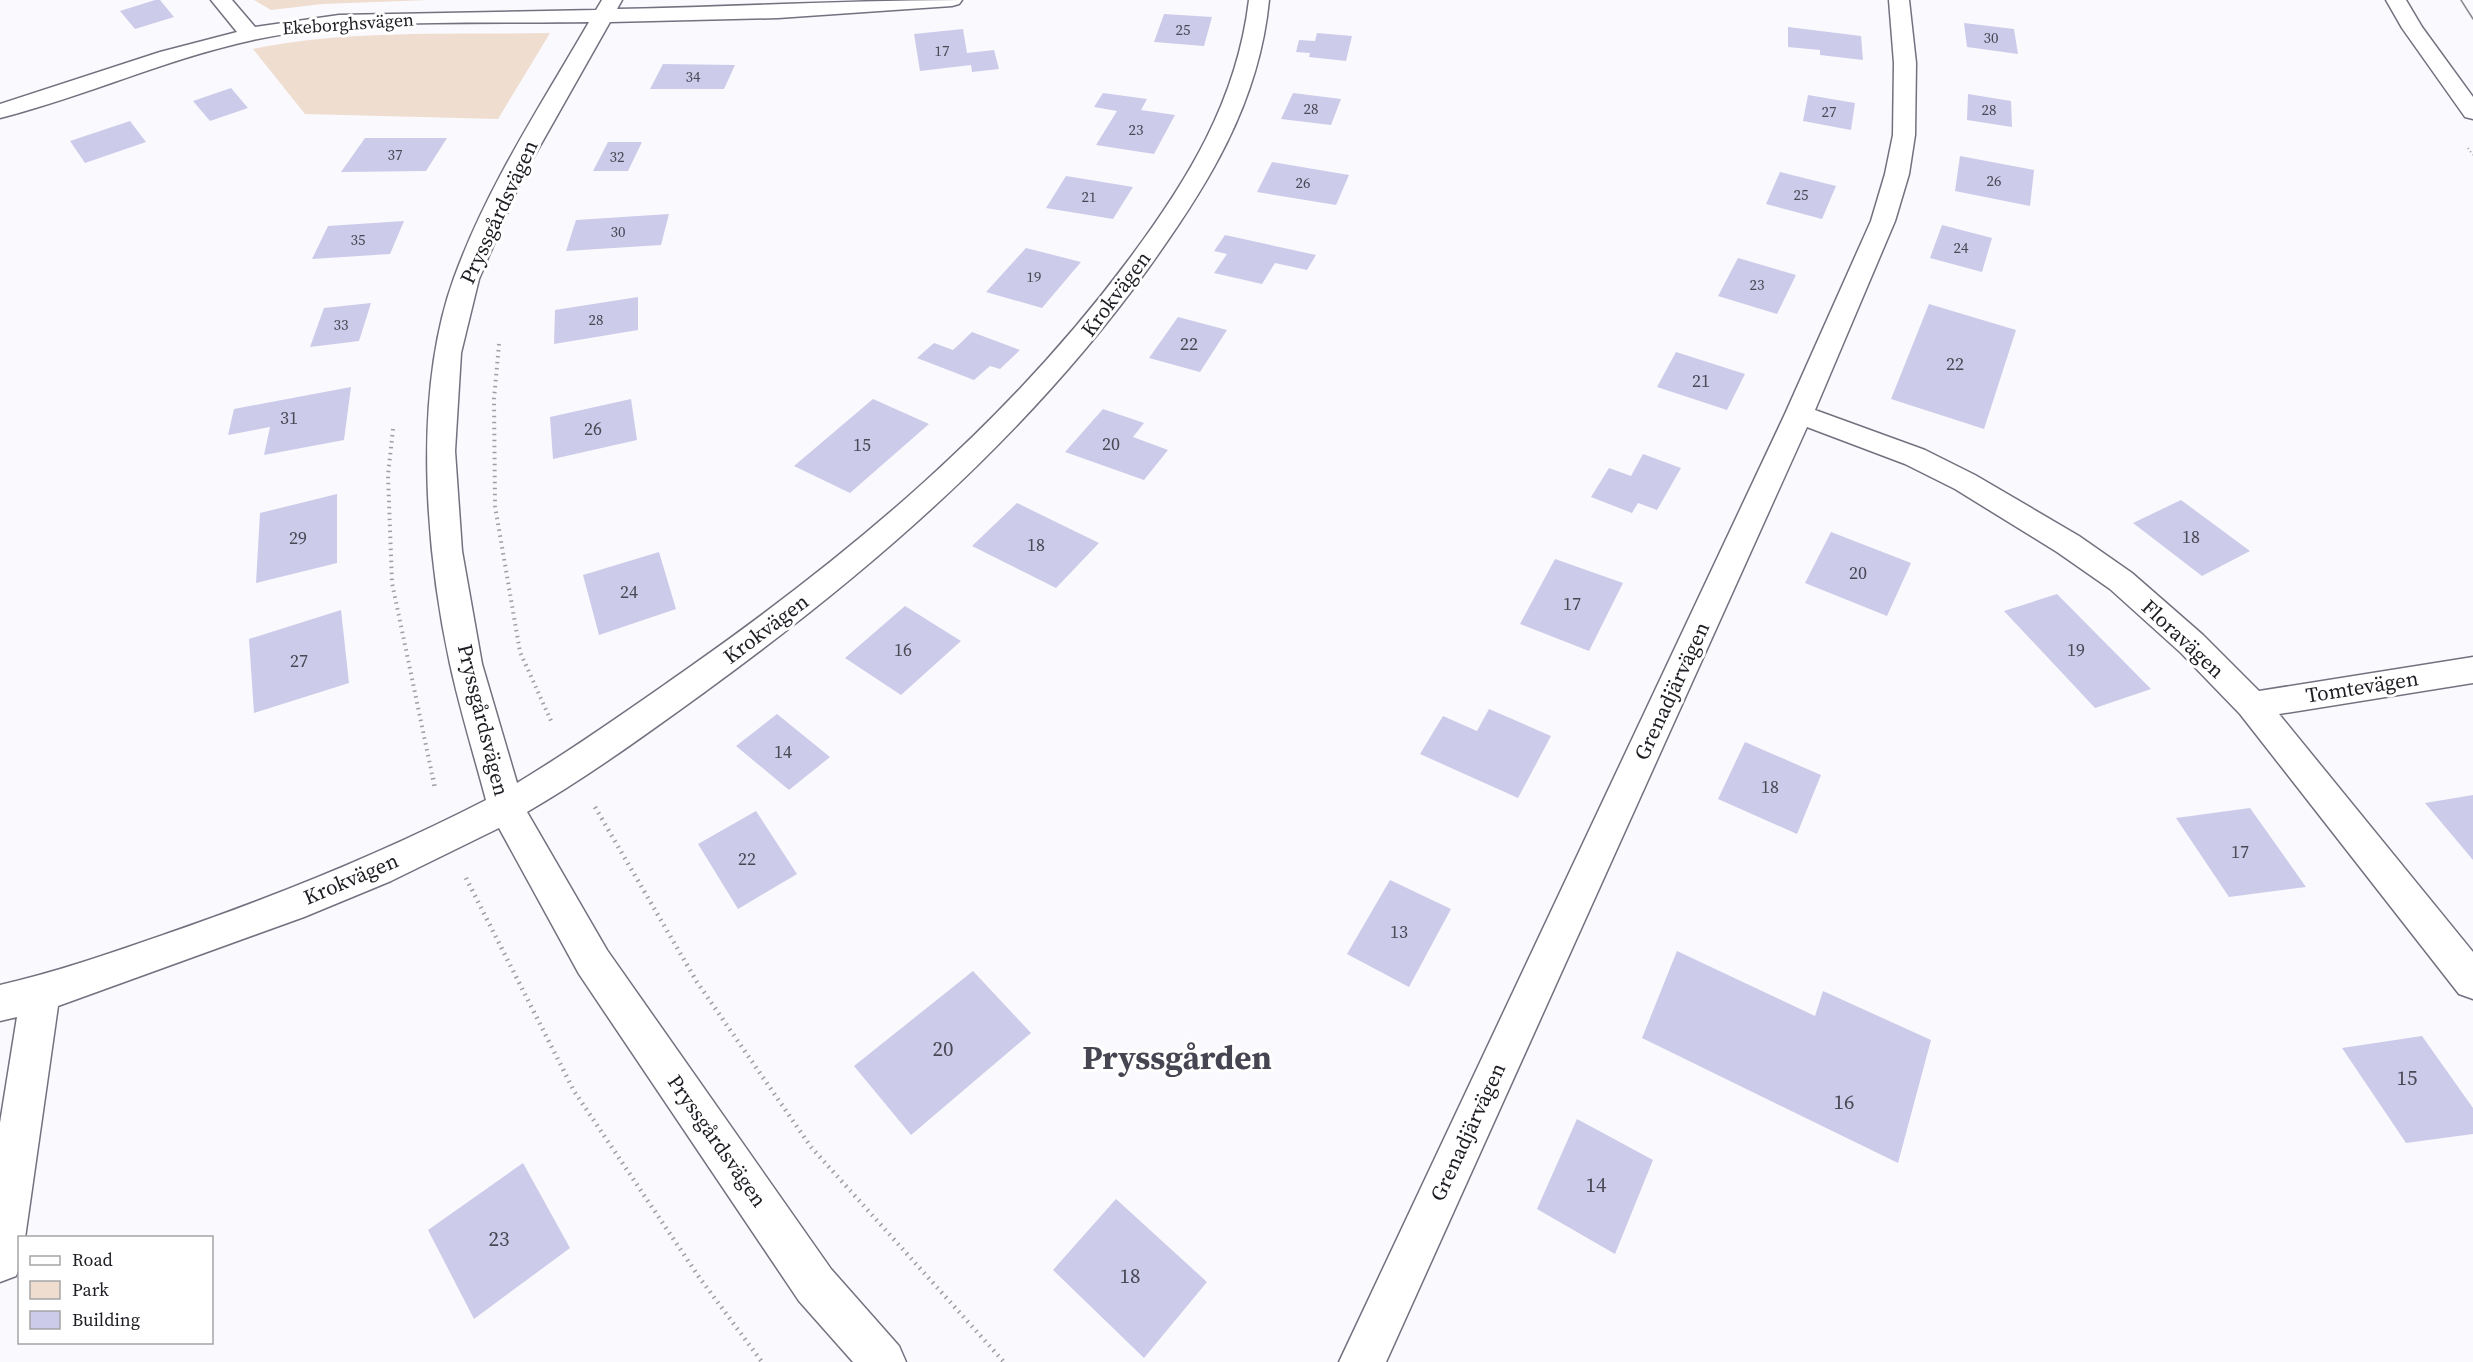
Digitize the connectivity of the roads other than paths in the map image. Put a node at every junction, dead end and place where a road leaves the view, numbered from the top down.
1 (222, 0) edge
2 (952, 0) edge
3 (1260, 0) edge
4 (1899, 0) edge
5 (2396, 0) edge
6 (607, 8) edge
7 (249, 33) junction
8 (0, 111) edge
9 (2473, 112) edge
10 (1799, 414) junction
11 (2473, 670) edge
12 (2252, 705) junction
13 (506, 807) junction
14 (2473, 981) edge
15 (40, 995) junction
16 (0, 1004) edge
17 (0, 1260) edge
18 (883, 1362) edge
19 (1362, 1362) edge

1 - 7 street
2 - 6 street, Ekeborghsvägen
3 - 13 street, Krokvägen
4 - 10 street, Grenadjärvägen
5 - 9 street
6 - 7 street, Ekeborghsvägen
6 - 13 street, Pryssgårdsvägen
7 - 8 street, Ekeborghsvägen
10 - 12 street, Floravägen
10 - 19 street, Grenadjärvägen
11 - 12 street, Tomtevägen
12 - 14 street, Floravägen
13 - 15 street, Krokvägen
13 - 18 street, Pryssgårdsvägen
15 - 16 street, Krokvägen
15 - 17 street

